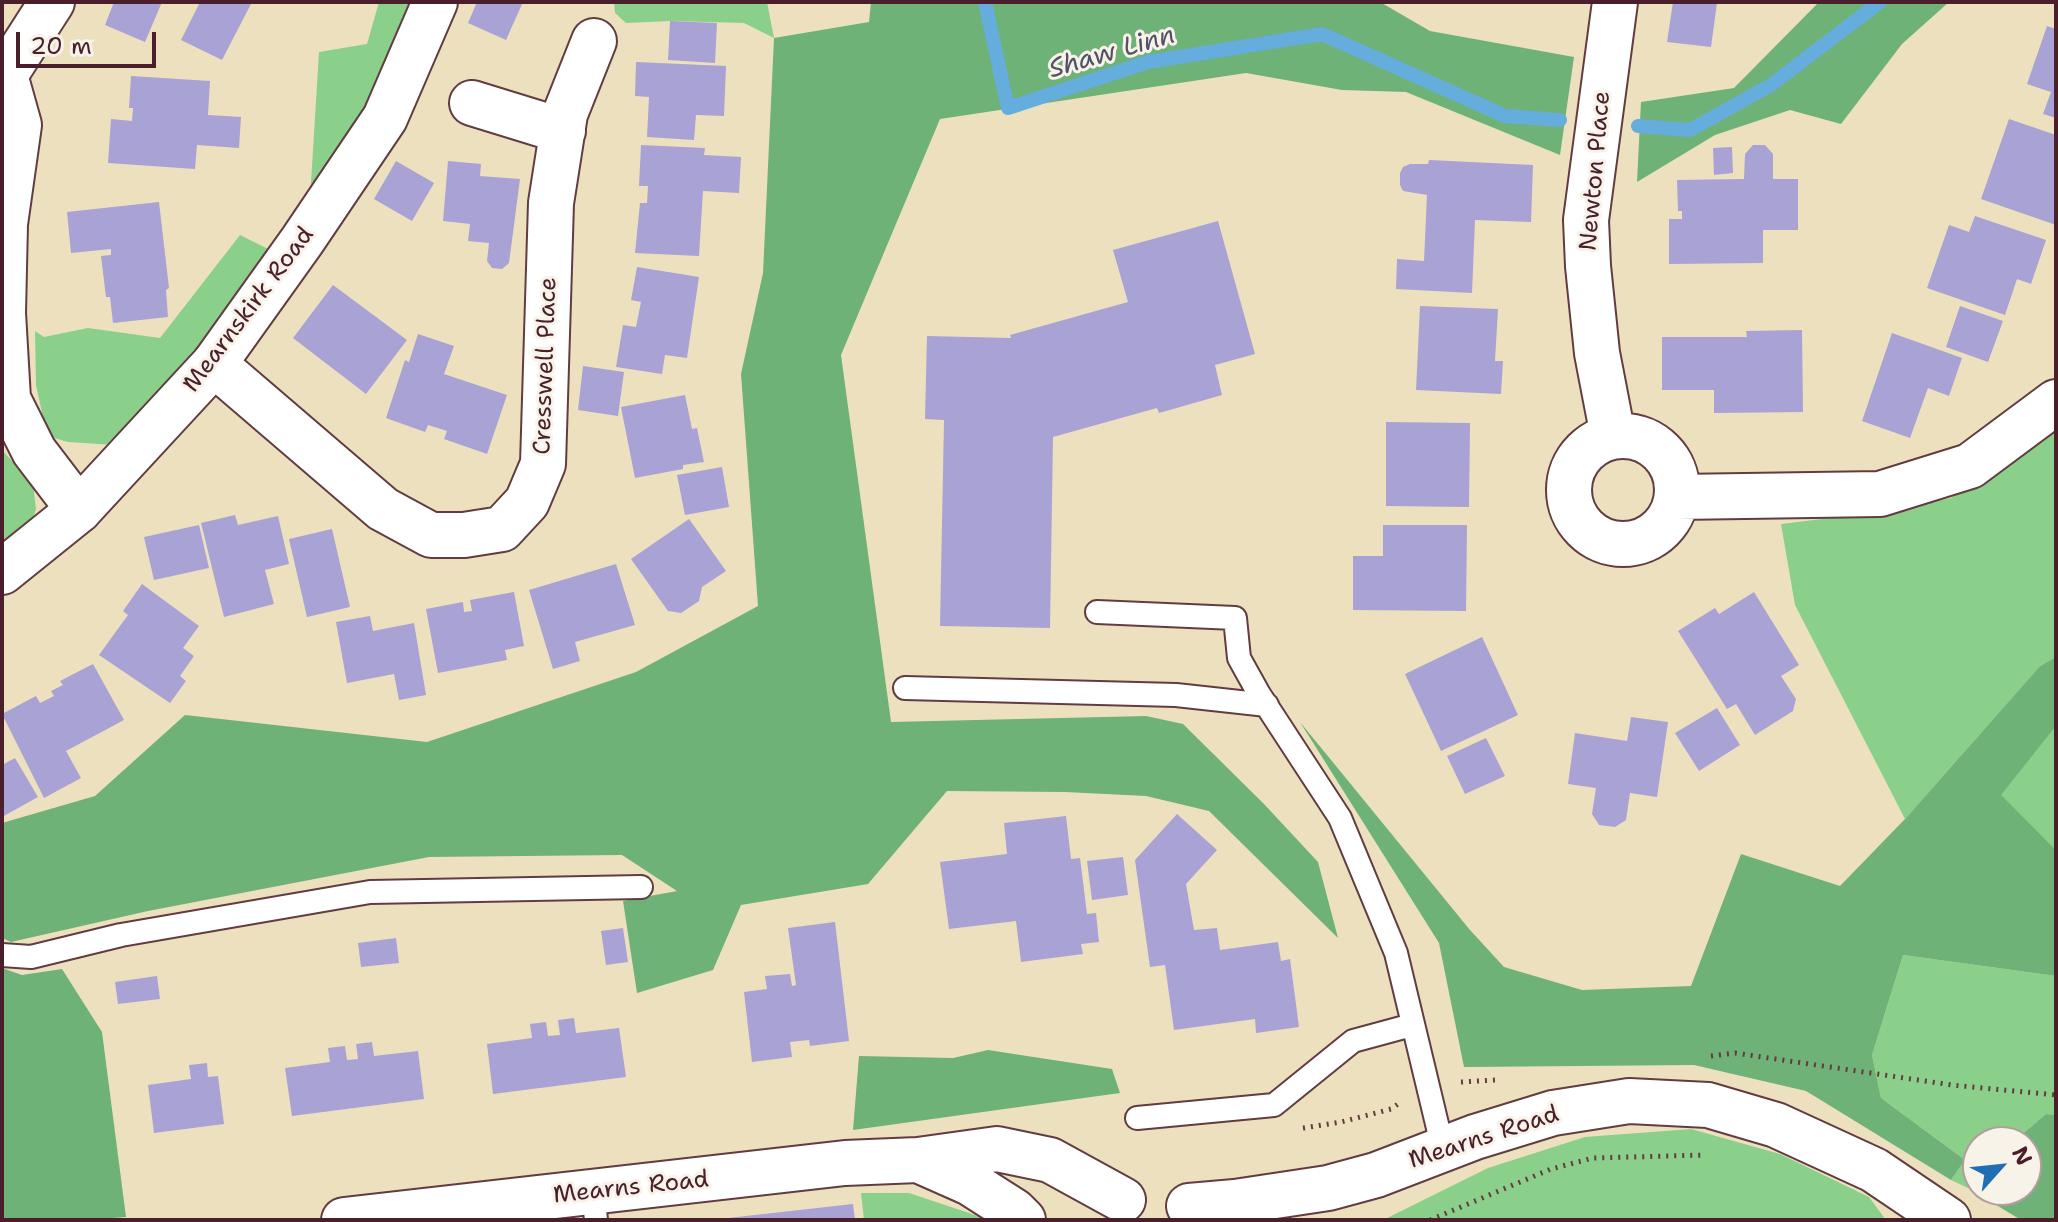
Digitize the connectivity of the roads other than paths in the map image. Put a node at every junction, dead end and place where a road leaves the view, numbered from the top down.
1 (52, 2) edge
2 (435, 2) edge
3 (1615, 2) edge
4 (594, 41) dead end
5 (3, 75) edge
6 (472, 103) dead end
7 (563, 131) junction
8 (214, 364) junction
9 (2056, 402) edge
10 (1613, 436) junction
11 (1677, 497) junction
12 (79, 510) junction
13 (2, 572) edge
14 (1097, 612) dead end
15 (905, 688) dead end
16 (1267, 705) junction
17 (641, 887) dead end
18 (2, 955) edge
19 (1412, 1025) junction
20 (1137, 1118) dead end
21 (1443, 1149) junction
22 (918, 1160) junction
23 (1376, 1175) junction
24 (595, 1206) edge
25 (1111, 1210) edge
26 (1198, 1213) edge
27 (344, 1220) edge
28 (1023, 1220) edge
29 (1305, 1220) edge
30 (1948, 1220) edge

1 - 5 street
2 - 8 street, Mearnskirk Road
3 - 10 street, Newton Place
4 - 7 street, Cresswell Place
5 - 12 street
6 - 7 street
7 - 8 street, Cresswell Place
8 - 12 street, Mearnskirk Road
9 - 11 street
10 - 11 street
10 - 11 street
12 - 13 street, Mearnskirk Road
14 - 16 lane
15 - 16 lane
16 - 19 lane
17 - 18 lane
19 - 20 lane
19 - 21 lane
21 - 23 street, Mearns Road
21 - 30 street, Mearns Road
22 - 24 street, Mearns Road
22 - 25 street, Mearns Road
22 - 28 street, Mearns Road
23 - 26 street, Mearns Road
23 - 29 street, Mearns Road
24 - 27 street, Mearns Road
25 - 26 street

